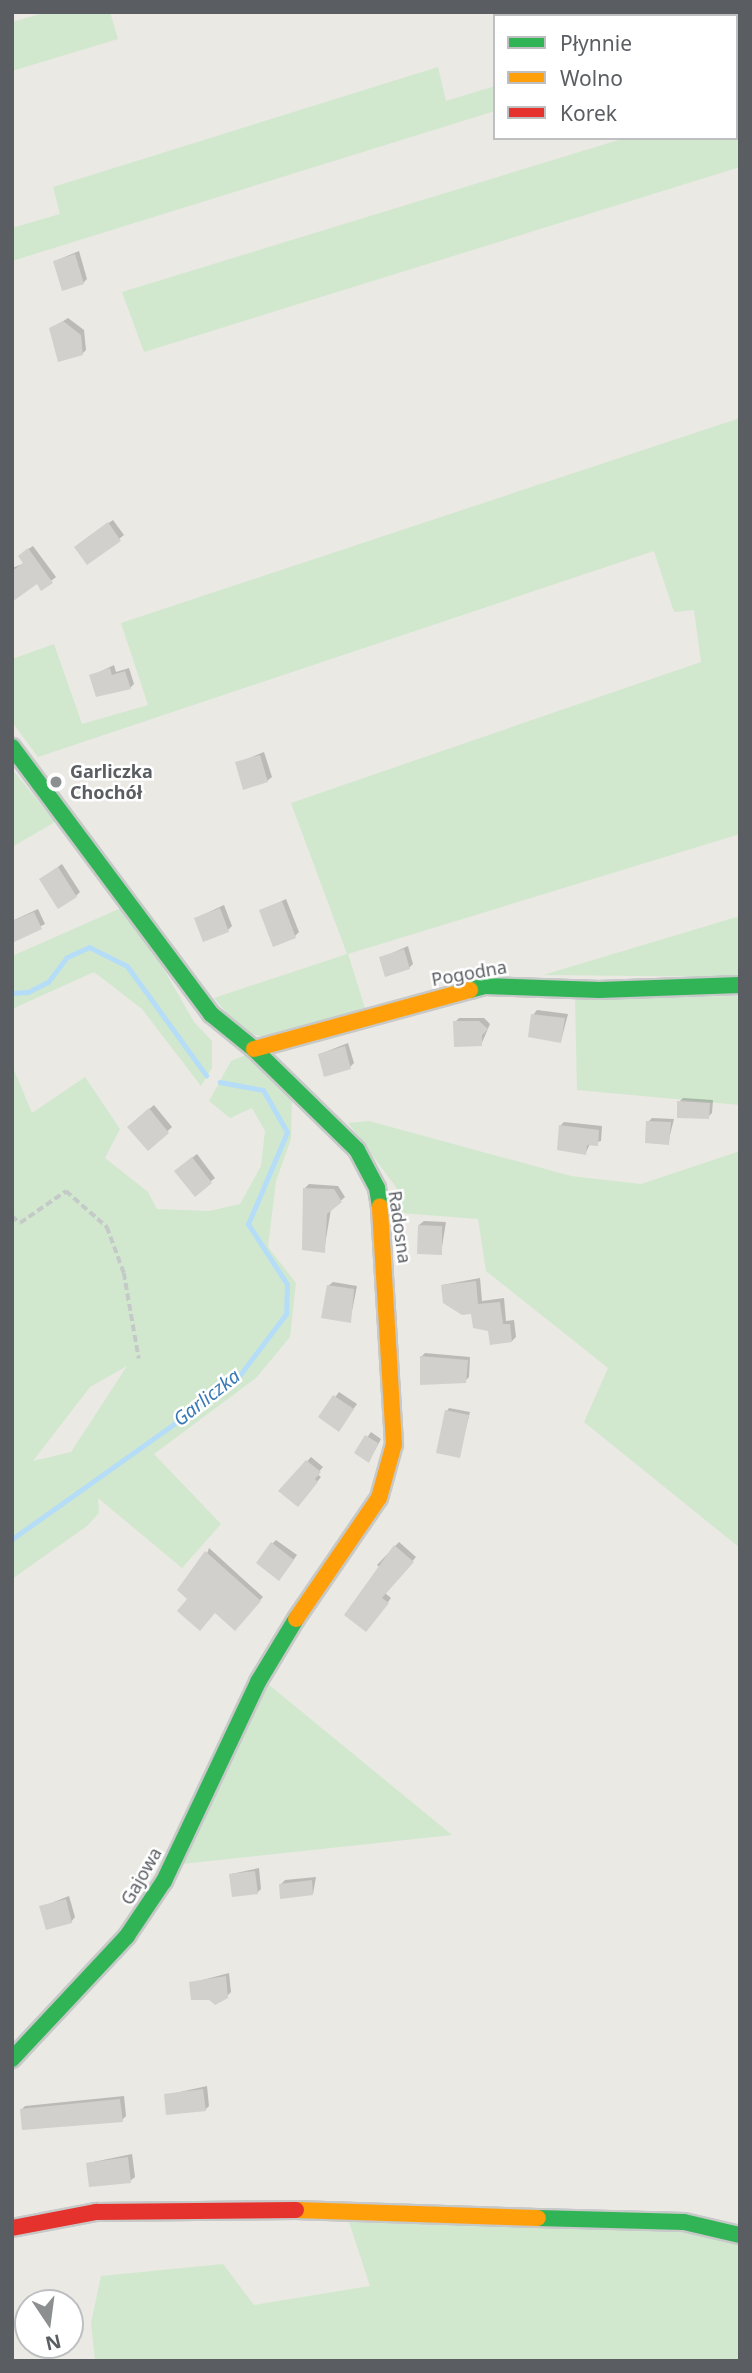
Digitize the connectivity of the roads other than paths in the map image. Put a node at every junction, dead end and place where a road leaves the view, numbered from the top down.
1 (12, 747) edge
2 (740, 985) edge
3 (254, 1049) junction
4 (258, 1682) joint
5 (12, 2059) edge
6 (12, 2228) edge
7 (740, 2235) edge

1 - 3 street, Radosna
2 - 3 street, Pogodna
3 - 4 street, Radosna
4 - 5 street, Gajowa
6 - 7 street

